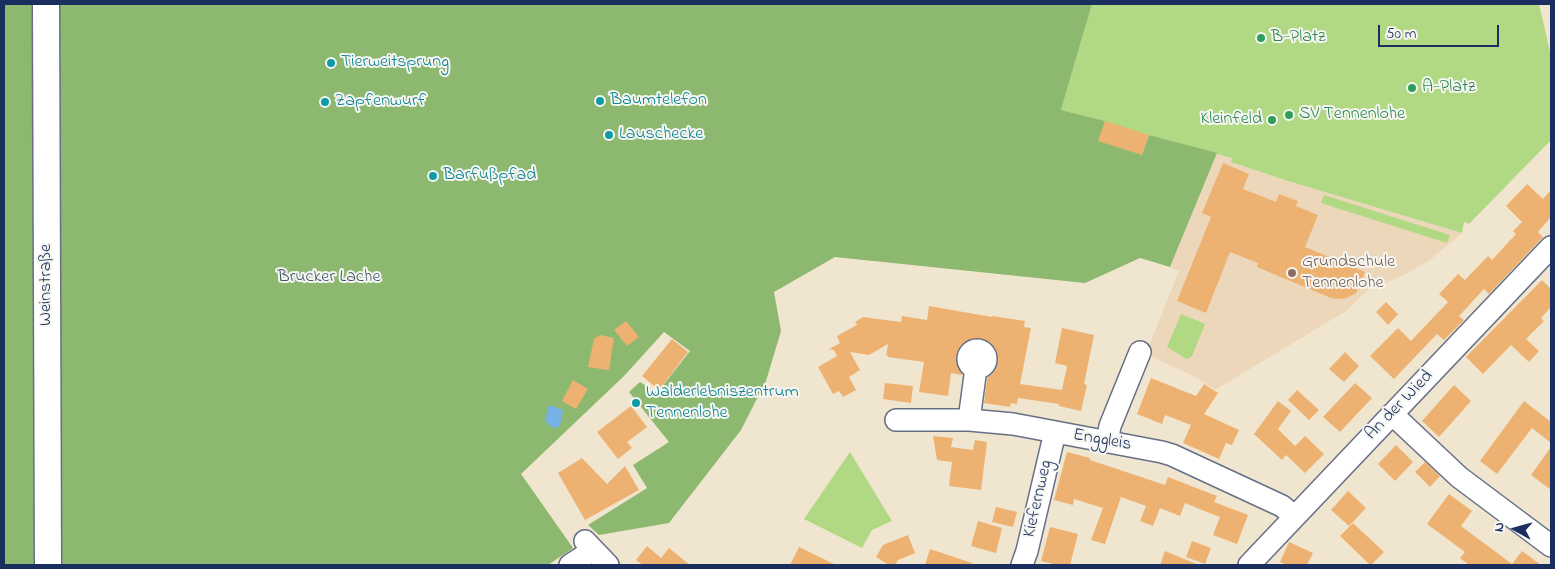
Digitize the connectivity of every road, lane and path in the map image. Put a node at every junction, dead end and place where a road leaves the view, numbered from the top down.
1 (46, 4) edge
2 (1551, 247) edge
3 (1140, 352) dead end
4 (976, 368) dead end
5 (1392, 414) junction
6 (896, 420) dead end
7 (969, 420) junction
8 (1055, 432) junction
9 (1107, 442) junction
10 (1294, 516) junction
11 (1551, 546) edge
12 (48, 565) edge
13 (570, 565) edge
14 (608, 565) edge
15 (1022, 565) edge
16 (1249, 565) edge

1 - 12 main road, Weinstraße
2 - 5 street, An der Wied
3 - 9 street
4 - 7 street
5 - 10 street, An der Wied
5 - 11 street
6 - 7 street, Enggleis
7 - 8 street, Enggleis
8 - 9 street, Enggleis
8 - 15 street, Kiefernweg
9 - 10 street, Enggleis
10 - 16 street, An der Wied
13 - 14 street

